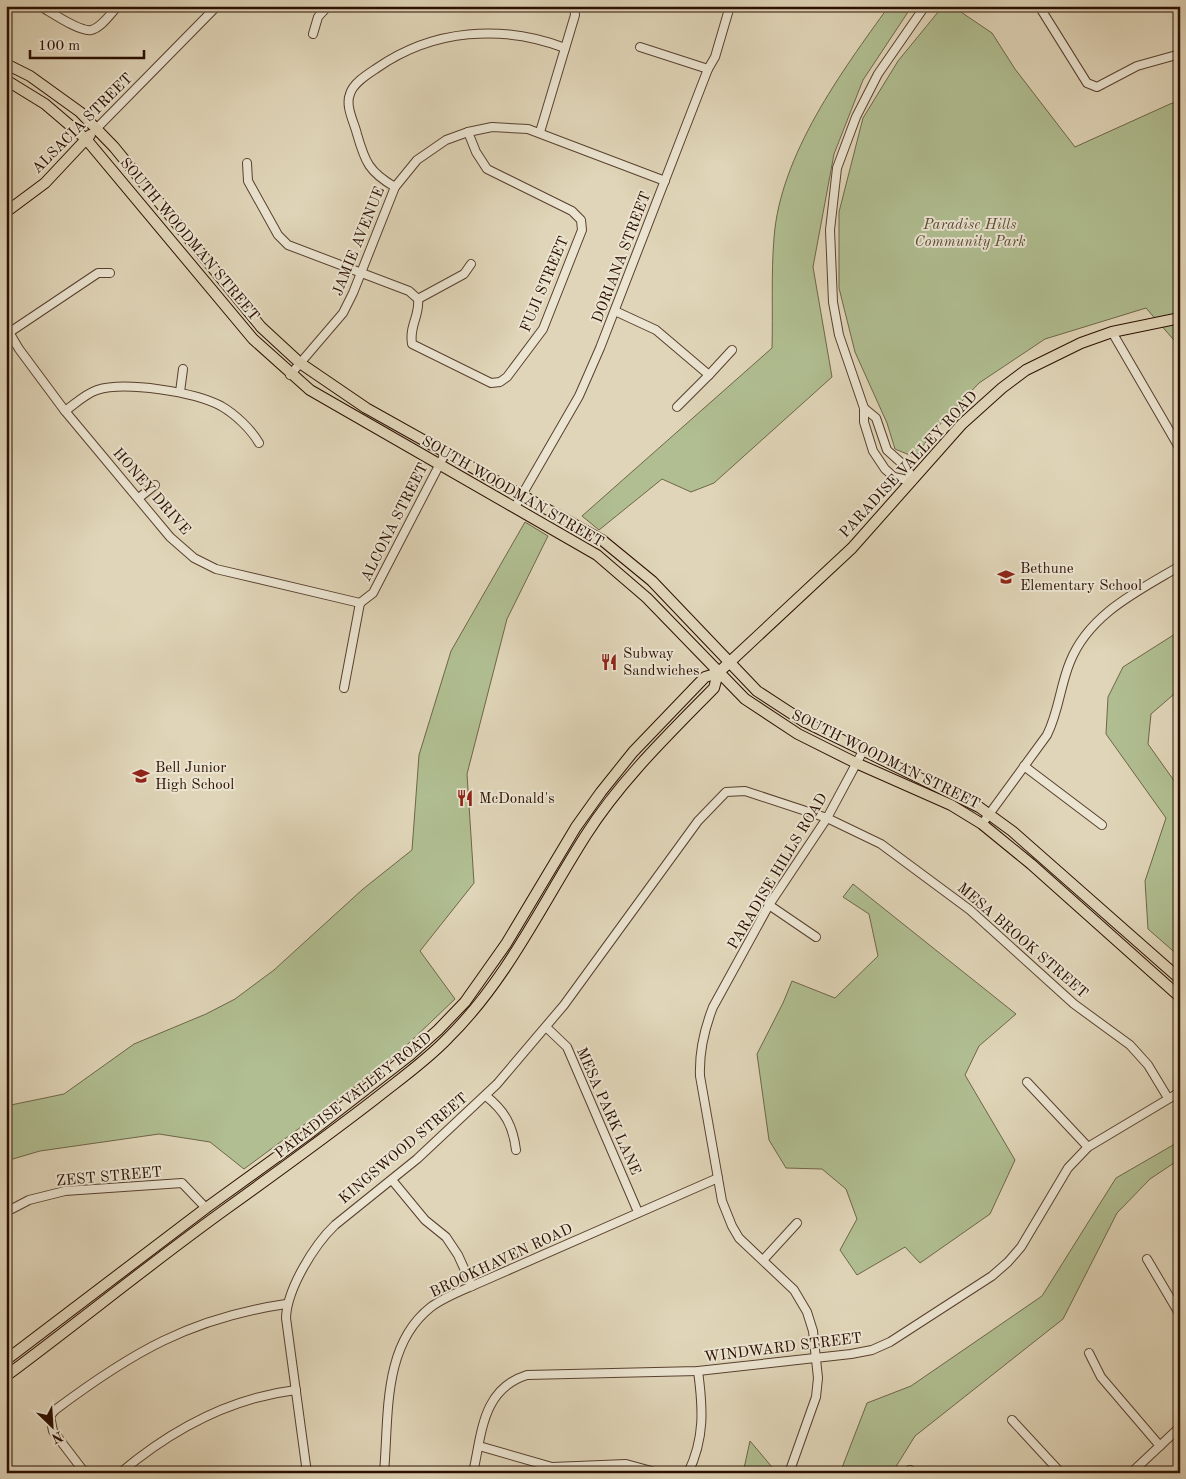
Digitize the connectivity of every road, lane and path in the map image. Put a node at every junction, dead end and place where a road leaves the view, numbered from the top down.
1 (40, 6) edge
2 (118, 6) edge
3 (217, 6) edge
4 (328, 6) edge
5 (574, 6) edge
6 (730, 6) edge
7 (925, 6) edge
8 (1039, 6) edge
9 (313, 34) dead end
10 (640, 47) dead end
11 (565, 48) junction
12 (1180, 54) edge
13 (6, 64) edge
14 (708, 69) junction
15 (6, 80) edge
16 (96, 129) junction
17 (468, 132) junction
18 (540, 132) junction
19 (86, 139) junction
20 (247, 162) dead end
21 (665, 182) junction
22 (394, 188) junction
23 (6, 212) edge
24 (471, 264) dead end
25 (362, 272) junction
26 (110, 273) dead end
27 (418, 299) junction
28 (614, 311) junction
29 (1180, 318) edge
30 (8, 329) edge
31 (1112, 332) junction
32 (732, 350) dead end
33 (300, 363) junction
34 (183, 369) dead end
35 (290, 375) junction
36 (709, 375) junction
37 (180, 392) junction
38 (677, 407) dead end
39 (864, 408) junction
40 (65, 411) junction
41 (259, 443) dead end
42 (1180, 449) edge
43 (446, 452) junction
44 (438, 465) junction
45 (912, 481) junction
46 (155, 485) dead end
47 (522, 495) junction
48 (140, 498) junction
49 (516, 507) junction
50 (1180, 566) edge
51 (360, 603) junction
52 (729, 663) junction
53 (718, 673) junction
54 (344, 688) dead end
55 (862, 751) junction
56 (856, 763) junction
57 (1024, 766) junction
58 (726, 792) joint
59 (989, 814) junction
60 (827, 818) junction
61 (982, 824) junction
62 (1102, 825) dead end
63 (768, 905) junction
64 (816, 937) dead end
65 (1180, 979) edge
66 (1180, 997) edge
67 (546, 1027) junction
68 (1027, 1082) dead end
69 (1180, 1092) edge
70 (486, 1096) junction
71 (1168, 1098) junction
72 (1088, 1148) junction
73 (516, 1150) dead end
74 (718, 1178) junction
75 (392, 1180) junction
76 (206, 1208) junction
77 (6, 1212) edge
78 (638, 1212) junction
79 (797, 1223) dead end
80 (764, 1259) junction
81 (1147, 1259) dead end
82 (472, 1286) junction
83 (286, 1304) junction
84 (1180, 1315) edge
85 (1089, 1353) dead end
86 (816, 1357) junction
87 (6, 1360) edge
88 (698, 1370) junction
89 (6, 1376) edge
90 (296, 1390) junction
91 (1012, 1420) dead end
92 (1180, 1427) edge
93 (479, 1446) junction
94 (1160, 1446) junction
95 (306, 1472) edge
96 (85, 1473) edge
97 (120, 1473) edge
98 (384, 1473) edge
99 (473, 1473) edge
100 (659, 1473) edge
101 (688, 1473) edge
102 (789, 1473) edge
103 (1061, 1473) edge
104 (1131, 1473) edge

1 - 2 street
3 - 16 street, ALSACIA STREET
4 - 9 street
5 - 11 street
6 - 14 street, DORIANA STREET
7 - 39 street
8 - 12 street
10 - 14 street
11 - 18 street
11 - 22 street
13 - 16 main road, SOUTH WOODMAN STREET
14 - 21 street, DORIANA STREET
15 - 19 main road, SOUTH WOODMAN STREET
16 - 19 main road, ALSACIA STREET
16 - 33 main road, SOUTH WOODMAN STREET
17 - 18 street, JAMIE AVENUE
17 - 22 street, JAMIE AVENUE
17 - 27 street, FUJI STREET
18 - 21 street, JAMIE AVENUE
19 - 23 main road, ALSACIA STREET
19 - 35 main road, SOUTH WOODMAN STREET
20 - 25 street
21 - 28 street, DORIANA STREET
22 - 25 street, JAMIE AVENUE
24 - 27 street
25 - 27 street
25 - 33 street, JAMIE AVENUE
26 - 30 street
28 - 36 street
28 - 47 street, DORIANA STREET
29 - 31 main road, PARADISE VALLEY ROAD
30 - 40 street, HONEY DRIVE
31 - 42 street
31 - 45 main road, PARADISE VALLEY ROAD
32 - 36 street
33 - 35 street, JAMIE AVENUE
33 - 43 main road, SOUTH WOODMAN STREET
34 - 37 street
35 - 44 main road, SOUTH WOODMAN STREET
36 - 38 street
37 - 40 street
37 - 41 street
39 - 45 street
39 - 45 street
40 - 48 street, HONEY DRIVE
43 - 44 street, ALCONA STREET
43 - 47 main road, SOUTH WOODMAN STREET
44 - 49 main road, SOUTH WOODMAN STREET
44 - 51 street, ALCONA STREET
45 - 52 main road, PARADISE VALLEY ROAD
46 - 48 street
47 - 49 street, DORIANA STREET
47 - 52 main road, SOUTH WOODMAN STREET
48 - 51 street, HONEY DRIVE
49 - 53 main road, SOUTH WOODMAN STREET
50 - 57 street
51 - 54 street, ALCONA STREET
52 - 53 main road, PARADISE VALLEY ROAD
52 - 55 main road, SOUTH WOODMAN STREET
53 - 56 main road, SOUTH WOODMAN STREET
53 - 76 main road, PARADISE VALLEY ROAD
53 - 89 main road, PARADISE VALLEY ROAD
55 - 56 street, PARADISE HILLS ROAD
55 - 59 main road, SOUTH WOODMAN STREET
56 - 60 street, PARADISE HILLS ROAD
56 - 61 main road, SOUTH WOODMAN STREET
57 - 59 street
57 - 62 street
58 - 60 street, MESA BROOK STREET
58 - 67 street, KINGSWOOD STREET
59 - 61 street
59 - 65 main road, SOUTH WOODMAN STREET
60 - 63 street, PARADISE HILLS ROAD
60 - 71 street, MESA BROOK STREET
61 - 66 main road, SOUTH WOODMAN STREET
63 - 64 street
63 - 74 street, PARADISE HILLS ROAD
67 - 70 street, KINGSWOOD STREET
67 - 78 street, MESA PARK LANE
68 - 72 street
69 - 71 street, WINDWARD STREET
70 - 73 street
70 - 75 street, KINGSWOOD STREET
71 - 72 street, WINDWARD STREET
72 - 86 street, WINDWARD STREET
74 - 78 street, BROOKHAVEN ROAD
74 - 80 street, PARADISE HILLS ROAD
75 - 82 street
75 - 83 street, KINGSWOOD STREET
76 - 77 street, ZEST STREET
76 - 87 main road, PARADISE VALLEY ROAD
78 - 82 street, BROOKHAVEN ROAD
79 - 80 street
80 - 86 street, PARADISE HILLS ROAD
81 - 84 street
82 - 98 street, BROOKHAVEN ROAD
83 - 90 street
83 - 96 street
85 - 94 street
86 - 88 street, WINDWARD STREET
86 - 102 street, PARADISE HILLS ROAD
88 - 93 street, WINDWARD STREET
88 - 101 street
90 - 95 street
90 - 97 street
91 - 103 street
92 - 94 street
93 - 99 street, WINDWARD STREET
93 - 100 street
94 - 104 street

